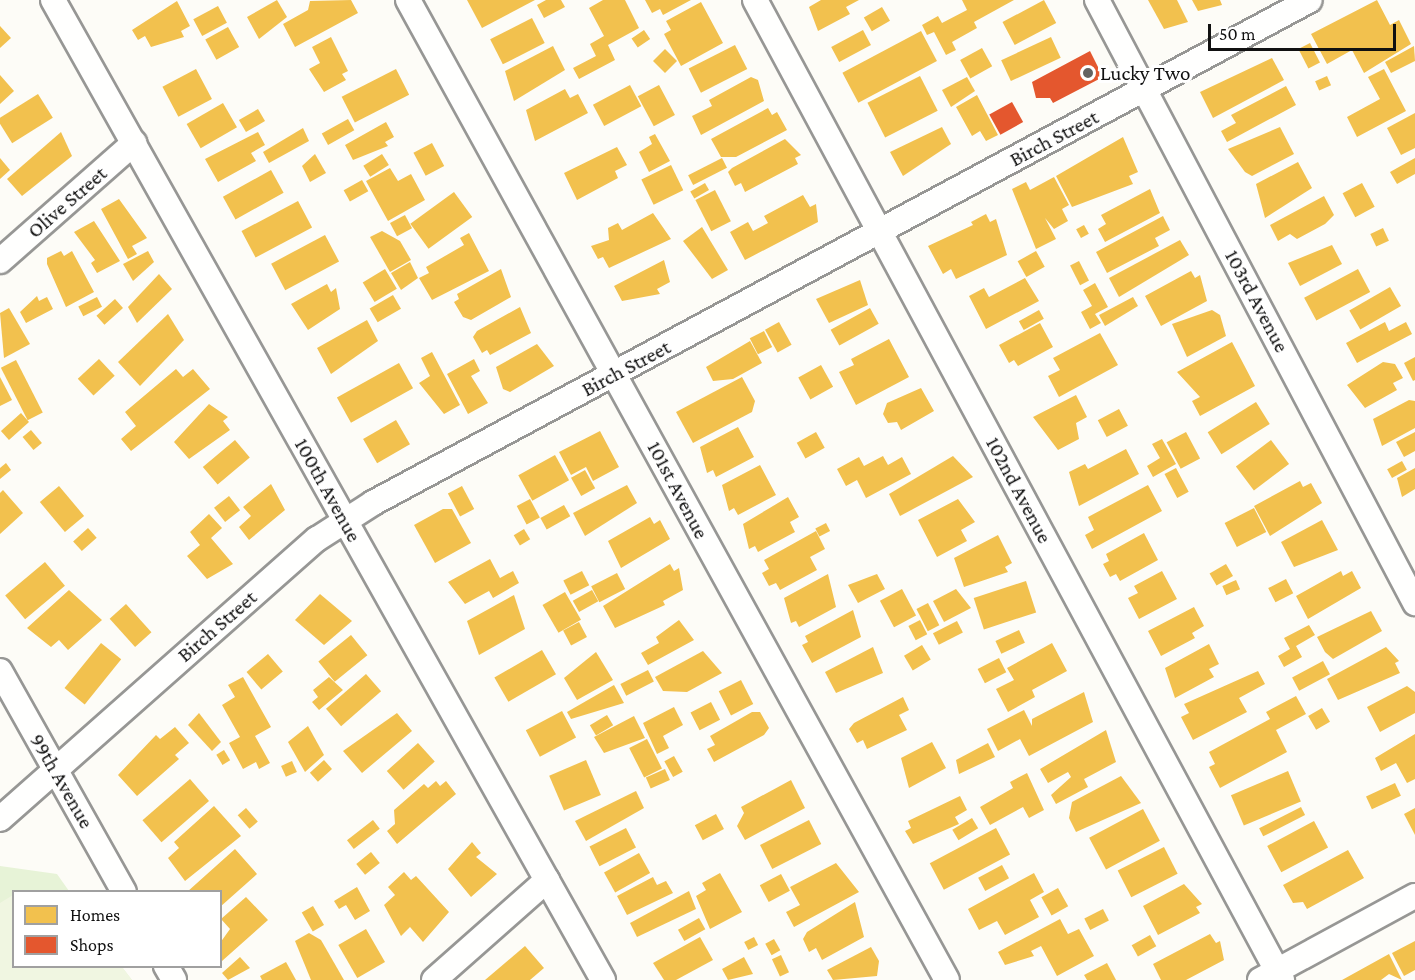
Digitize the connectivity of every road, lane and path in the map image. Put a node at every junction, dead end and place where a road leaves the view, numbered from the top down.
1 (53, 0) edge
2 (408, 0) edge
3 (755, 0) edge
4 (1097, 0) edge
5 (1310, 0) edge
6 (1144, 89) junction
7 (134, 143) junction
8 (879, 232) junction
9 (0, 261) edge
10 (615, 375) junction
11 (346, 521) junction
12 (1415, 603) edge
13 (0, 671) edge
14 (56, 769) junction
15 (0, 819) edge
16 (547, 880) junction
17 (123, 890) edge
18 (1415, 896) edge
19 (1273, 977) edge
20 (434, 980) edge
21 (603, 980) edge
22 (947, 980) edge

1 - 7 street, 100th Avenue
2 - 10 street, 101st Avenue
3 - 8 street, 102nd Avenue
4 - 6 street, 103rd Avenue
5 - 6 street, Birch Street
6 - 8 street, Birch Street
6 - 12 street, 103rd Avenue
7 - 9 street, Olive Street
7 - 11 street, 100th Avenue
8 - 10 street, Birch Street
8 - 19 street, 102nd Avenue
10 - 11 street, Birch Street
10 - 22 street, 101st Avenue
11 - 14 street, Birch Street
11 - 16 street, 100th Avenue
13 - 14 street, 99th Avenue
14 - 15 street, Birch Street
14 - 17 street, 99th Avenue
16 - 20 street
16 - 21 street, 100th Avenue
18 - 19 street

